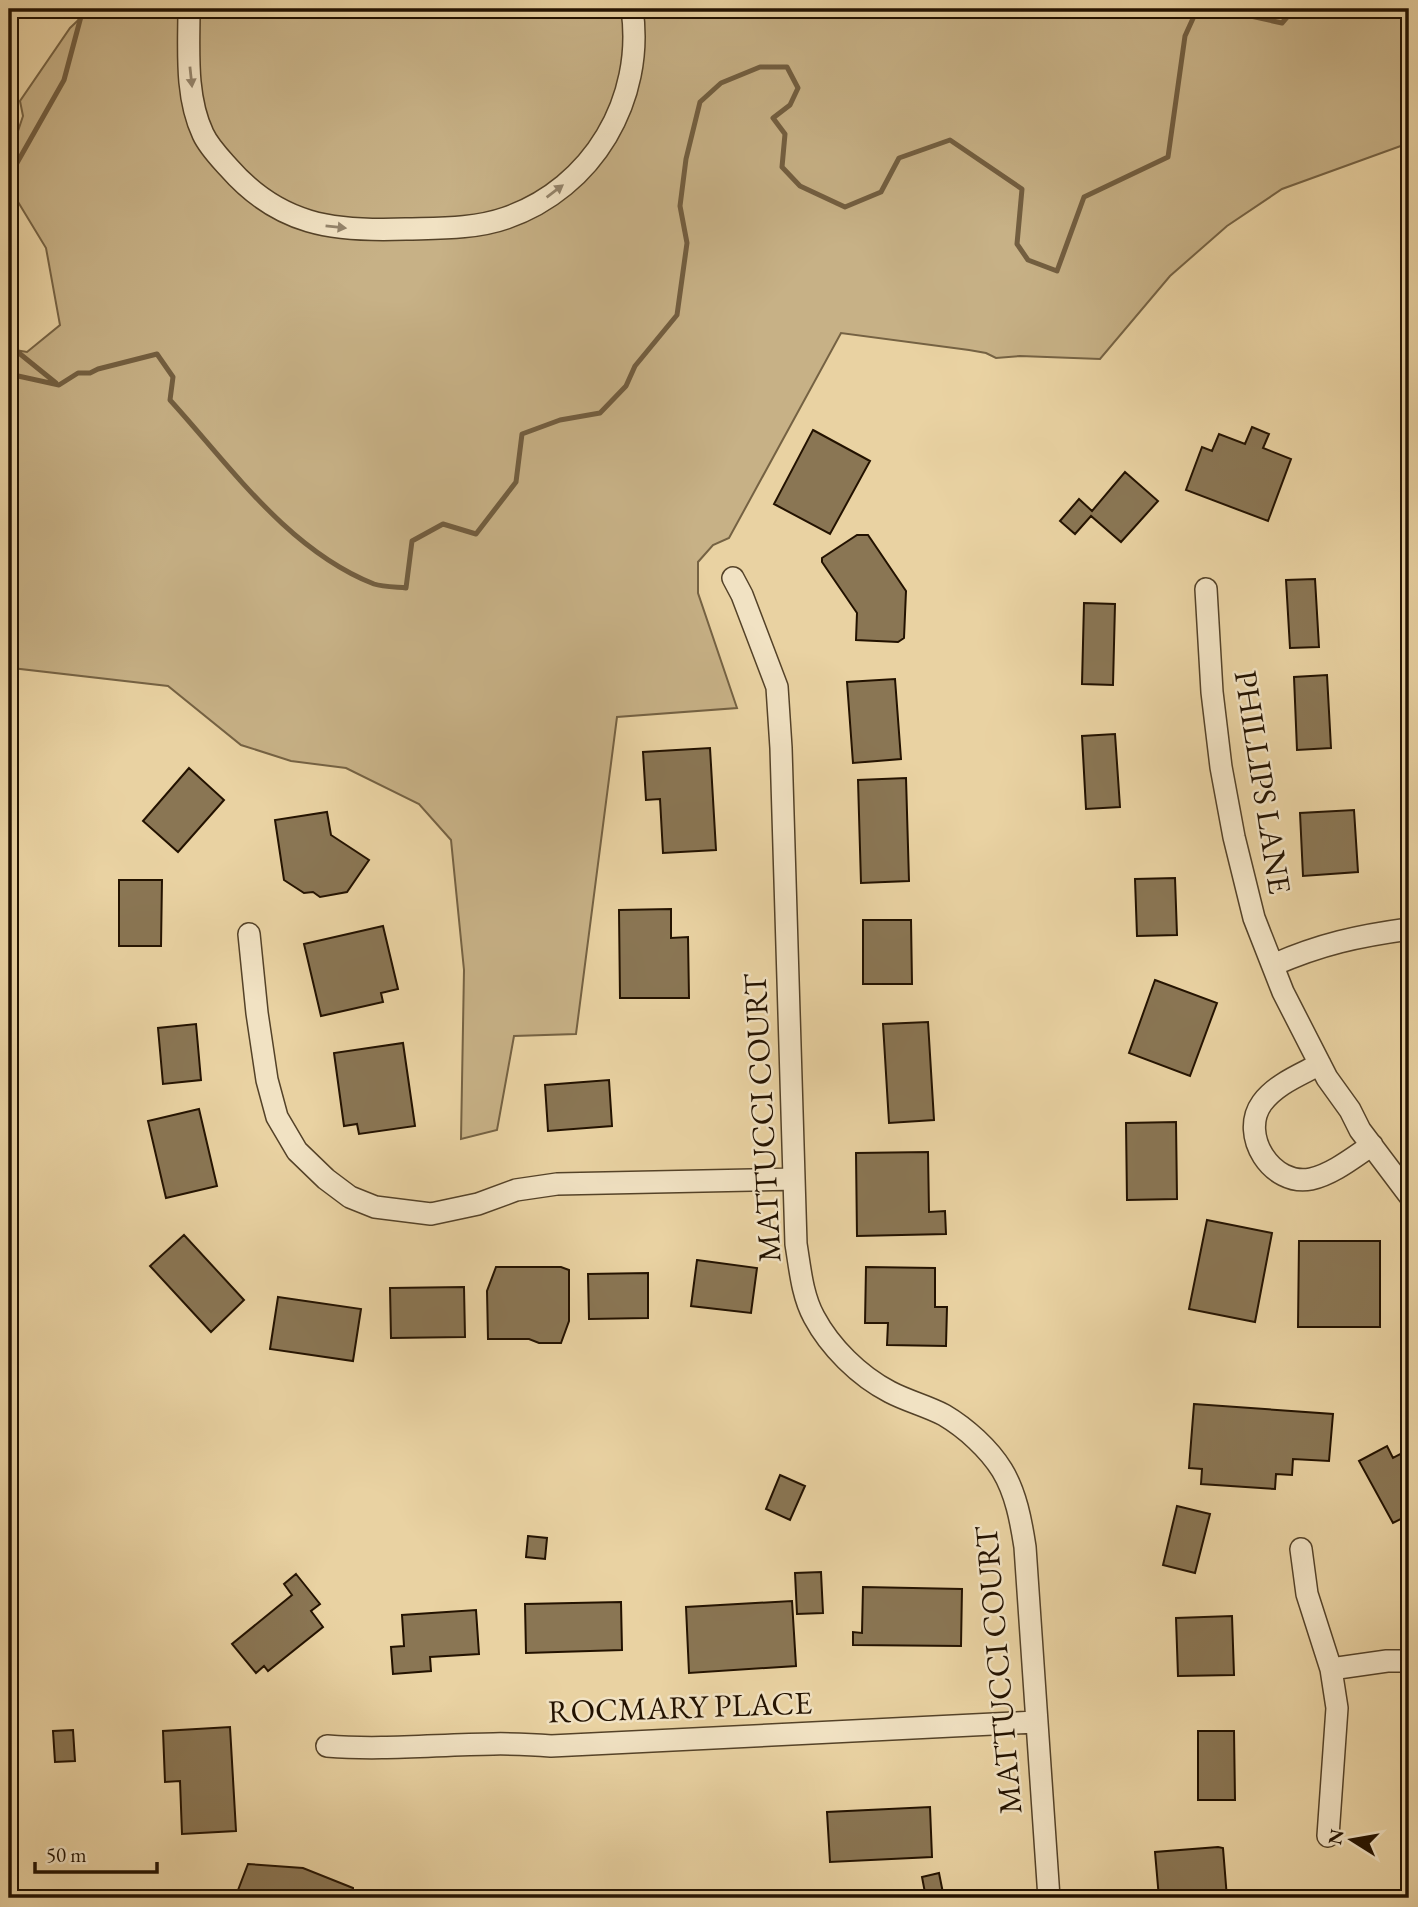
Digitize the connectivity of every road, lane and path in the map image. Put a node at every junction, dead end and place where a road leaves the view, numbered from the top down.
1 (189, 9) edge
2 (632, 9) edge
3 (733, 578) dead end
4 (1206, 589) dead end
5 (1409, 929) edge
6 (249, 934) dead end
7 (1273, 965) junction
8 (1320, 1064) junction
9 (1372, 1145) junction
10 (794, 1179) junction
11 (1409, 1195) edge
12 (1301, 1549) dead end
13 (1409, 1661) edge
14 (1331, 1669) junction
15 (1035, 1722) junction
16 (327, 1746) dead end
17 (1328, 1836) dead end
18 (1049, 1898) edge

1 -> 2 street
3 - 10 street, MATTUCCI COURT
4 - 7 street, PHILLIPS LANE
5 - 7 street
6 - 10 street
7 - 8 street, PHILLIPS LANE
8 - 9 street, PHILLIPS LANE
8 - 9 street
9 - 11 street, PHILLIPS LANE
10 - 15 street, MATTUCCI COURT
12 - 14 street
13 - 14 street
14 - 17 street
15 - 16 street, ROCMARY PLACE
15 - 18 street, MATTUCCI COURT

